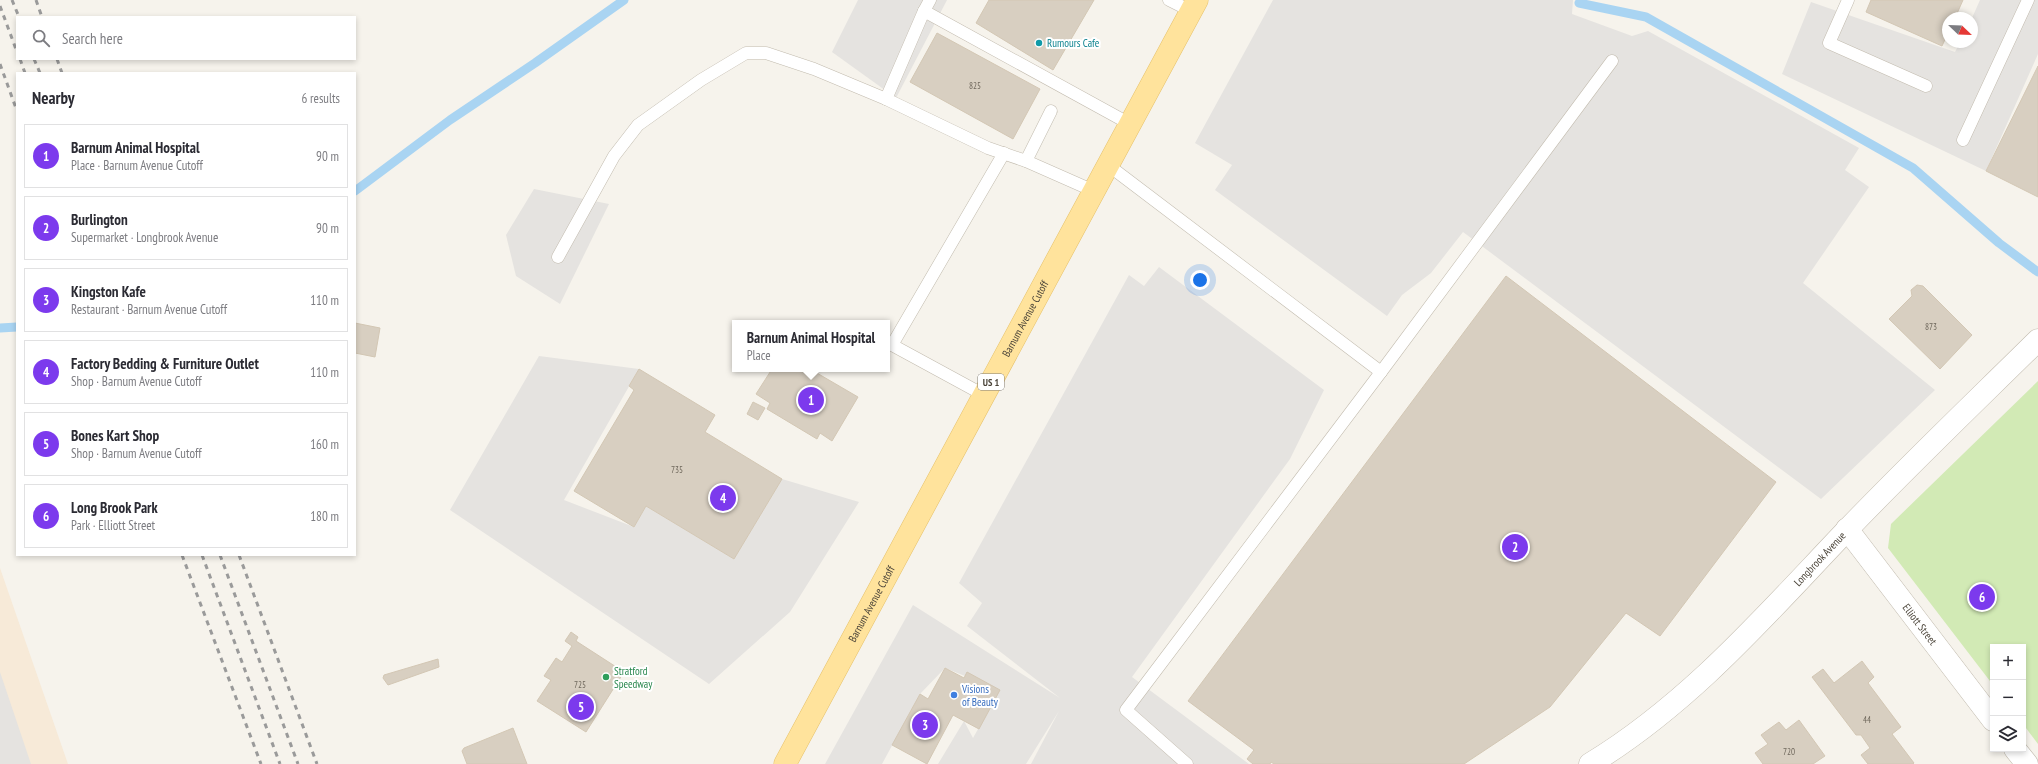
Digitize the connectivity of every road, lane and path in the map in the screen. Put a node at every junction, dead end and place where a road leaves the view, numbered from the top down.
1 (930, 0) edge
2 (1168, 0) edge
3 (1848, 0) edge
4 (2028, 0) edge
5 (1194, 5) edge
6 (924, 11) junction
7 (1612, 61) dead end
8 (1926, 86) dead end
9 (886, 99) junction
10 (1051, 111) dead end
11 (1130, 124) junction
12 (1963, 140) dead end
13 (1004, 153) junction
14 (1026, 161) junction
15 (1108, 165) junction
16 (1094, 191) junction
17 (558, 257) dead end
18 (2038, 340) edge
19 (1381, 372) junction
20 (984, 395) junction
21 (1847, 529) junction
22 (1990, 716) edge
23 (2017, 752) edge
24 (785, 764) edge
25 (1187, 764) edge
26 (1590, 764) edge
27 (2027, 764) edge

1 - 6 lane
2 - 5 lane
3 - 8 lane
4 - 12 lane
5 - 11 main road, Barnum Avenue Cutoff / US 1
6 - 9 lane
6 - 11 lane
7 - 19 lane
9 - 13 lane
9 - 17 lane
10 - 14 lane
11 - 15 main road, Barnum Avenue Cutoff / US 1
13 - 14 lane
13 - 20 lane
14 - 16 lane
15 - 16 main road, Barnum Avenue Cutoff / US 1
15 - 19 lane
16 - 20 main road, Barnum Avenue Cutoff / US 1
18 - 21 street, Longbrook Avenue
19 - 25 lane
20 - 24 main road, Barnum Avenue Cutoff / US 1
21 - 22 street, Elliott Street
21 - 26 street, Longbrook Avenue
23 - 27 street

